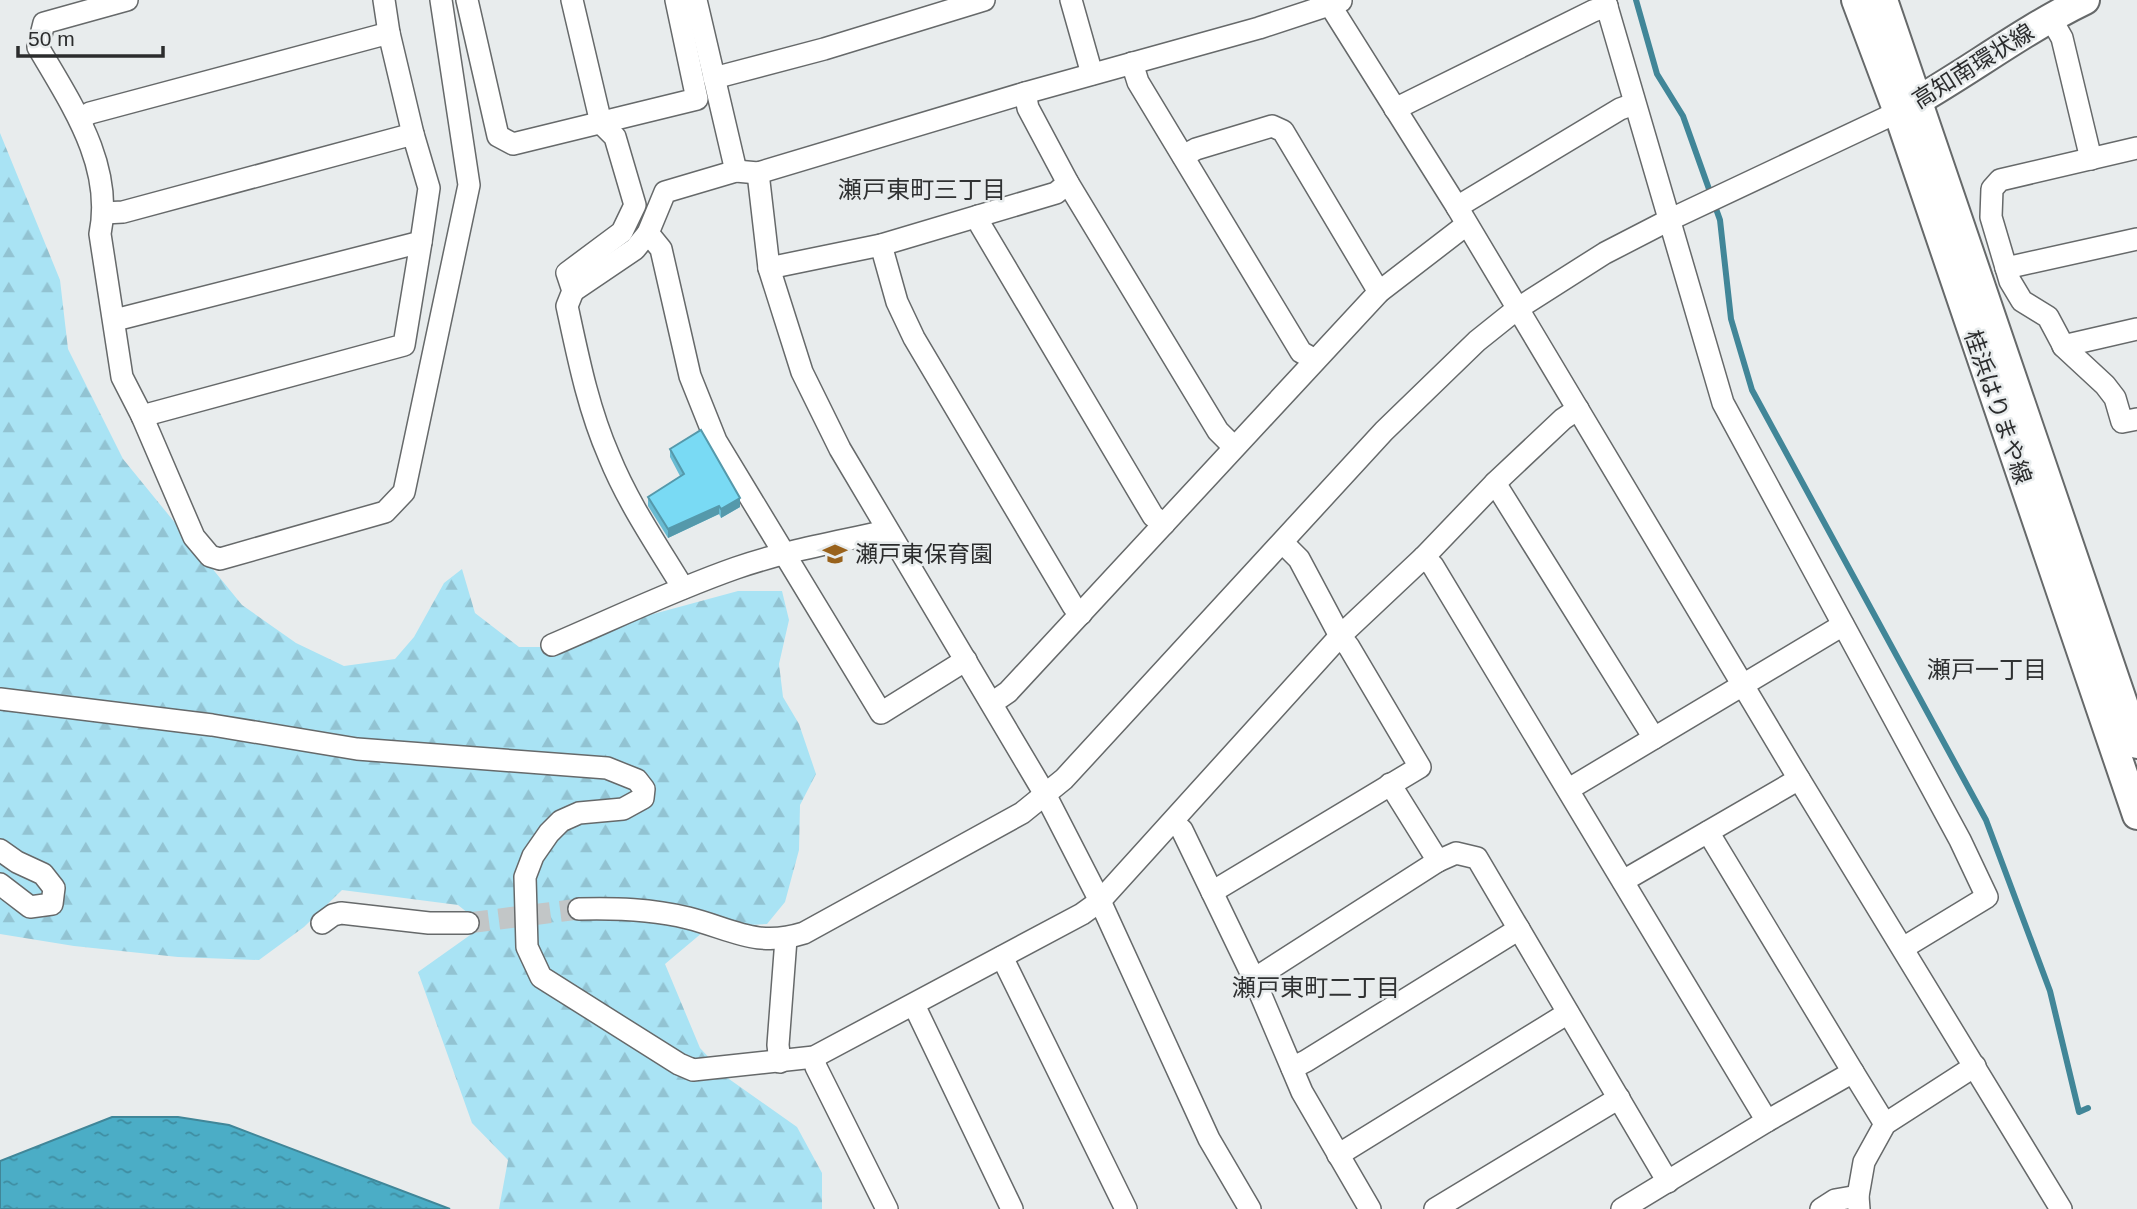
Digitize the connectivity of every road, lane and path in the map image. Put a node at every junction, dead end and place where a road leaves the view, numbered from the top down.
1 (127, 0) edge
2 (384, 0) edge
3 (441, 0) edge
4 (467, 0) edge
5 (572, 0) edge
6 (676, 0) edge
7 (696, 0) edge
8 (984, 0) edge
9 (1071, 0) edge
10 (1856, 0) edge
11 (1884, 0) edge
12 (2085, 0) edge
13 (1336, 2) edge
14 (1606, 3) edge
15 (2050, 17) junction
16 (389, 33) junction
17 (1132, 63) junction
18 (1092, 74) junction
19 (714, 78) junction
20 (1025, 93) junction
21 (1634, 104) junction
22 (1908, 106) junction
23 (1395, 109) junction
24 (80, 119) junction
25 (601, 123) junction
26 (413, 134) junction
27 (2137, 148) edge
28 (1183, 156) junction
29 (2091, 159) junction
30 (736, 171) junction
31 (758, 173) junction
32 (1068, 183) junction
33 (104, 213) junction
34 (978, 216) junction
35 (1462, 216) junction
36 (1669, 220) junction
37 (648, 233) junction
38 (2137, 239) edge
39 (421, 242) junction
40 (881, 245) junction
41 (769, 268) junction
42 (2006, 268) junction
43 (573, 291) junction
44 (1379, 292) junction
45 (1517, 309) junction
46 (114, 320) junction
47 (2137, 329) edge
48 (2063, 346) junction
49 (1315, 360) junction
50 (1578, 409) junction
51 (142, 416) junction
52 (2137, 419) edge
53 (1234, 447) junction
54 (1495, 484) junction
55 (1164, 524) junction
56 (887, 530) junction
57 (1283, 543) junction
58 (784, 554) junction
59 (1424, 557) junction
60 (683, 588) junction
61 (1081, 614) junction
62 (1843, 625) junction
63 (1340, 636) junction
64 (552, 645) dead end
65 (966, 660) junction
66 (1743, 685) junction
67 (0, 699) edge
68 (992, 703) junction
69 (1654, 738) junction
70 (2137, 744) edge
71 (1799, 779) junction
72 (1390, 784) junction
73 (1569, 789) junction
74 (1046, 796) junction
75 (2137, 815) edge
76 (1173, 822) junction
77 (1708, 832) junction
78 (0, 850) edge
79 (1438, 861) junction
80 (1623, 881) junction
81 (0, 884) edge
82 (1212, 892) junction
83 (1100, 901) junction
84 (579, 909) tunnel mouth
85 (322, 923) dead end
86 (468, 923) tunnel mouth
87 (1519, 929) junction
88 (786, 939) junction
89 (1903, 948) junction
90 (1002, 957) junction
91 (1254, 979) junction
92 (914, 1004) junction
93 (1568, 1013) junction
94 (814, 1057) junction
95 (780, 1062) junction
96 (1975, 1066) junction
97 (1292, 1068) junction
98 (1853, 1072) junction
99 (1619, 1098) junction
100 (1767, 1121) junction
101 (1885, 1124) junction
102 (1338, 1154) junction
103 (1668, 1182) junction
104 (1858, 1202) edge
105 (887, 1209) edge
106 (1012, 1209) edge
107 (1126, 1209) edge
108 (1250, 1209) edge
109 (1370, 1209) edge
110 (1435, 1209) edge
111 (1622, 1209) edge
112 (1821, 1209) edge
113 (2061, 1209) edge

1 - 24 street
2 - 16 street
3 - 51 street
4 - 25 street
5 - 25 street
6 - 25 street
7 - 19 street
8 - 19 street
9 - 18 street
10 - 22 main road, 桂浜はりまや線
11 - 22 main road, 桂浜はりまや線
12 - 15 main road, 高知南環状線
13 - 17 street
13 - 23 street
14 - 21 street
14 - 23 street
15 - 22 main road, 高知南環状線
15 - 29 street
16 - 24 street
16 - 26 street
17 - 18 street
17 - 28 street
18 - 20 street
19 - 30 street
20 - 31 street
20 - 32 street
21 - 35 street
21 - 36 street
22 - 36 street
22 - 70 main road, 桂浜はりまや線
22 - 75 main road, 桂浜はりまや線
23 - 35 street
24 - 33 street
25 - 43 street
26 - 33 street
26 - 39 street
27 - 29 street
28 - 44 street
28 - 49 street
29 - 42 street
30 - 31 street
30 - 37 street
31 - 41 street
32 - 34 street
32 - 53 street
33 - 46 street
34 - 40 street
34 - 55 street
35 - 44 street
35 - 45 street
36 - 45 street
36 - 62 street
37 - 43 street
37 - 58 street
38 - 42 street
39 - 46 street
39 - 51 street
40 - 41 street
40 - 61 street
41 - 56 street
42 - 48 street
43 - 60 street
44 - 49 street
45 - 50 street
45 - 57 street
46 - 51 street
47 - 48 street
48 - 52 street
49 - 53 street
50 - 54 street
50 - 66 street
53 - 55 street
54 - 59 street
54 - 69 street
55 - 61 street
56 - 58 street
56 - 65 street
57 - 63 street
57 - 74 street
58 - 60 street
58 - 65 street
59 - 63 street
59 - 73 street
60 - 64 street
61 - 68 street
62 - 66 street
62 - 89 street
63 - 72 street
63 - 76 street
65 - 68 street
66 - 69 street
66 - 71 street
67 - 95 street
68 - 74 street
69 - 73 street
71 - 77 street
71 - 89 street
72 - 79 street
72 - 82 street
73 - 80 street
74 - 83 street
74 - 88 street
76 - 82 street
76 - 83 street
77 - 80 street
77 - 98 street
78 - 81 street
79 - 87 street
79 - 91 street
80 - 100 street
82 - 91 street
83 - 90 street
83 - 108 street
84 - 88 street
85 - 86 street
87 - 93 street
87 - 97 street
88 - 95 street
89 - 96 street
90 - 92 street
90 - 107 street
91 - 97 street
92 - 94 street
92 - 106 street
93 - 99 street
93 - 102 street
94 - 95 street
94 - 105 street
96 - 101 street
96 - 113 street
97 - 102 street
98 - 100 street
98 - 101 street
99 - 103 street
99 - 110 street
100 - 103 street
101 - 104 street
102 - 109 street
103 - 111 street
104 - 112 street

